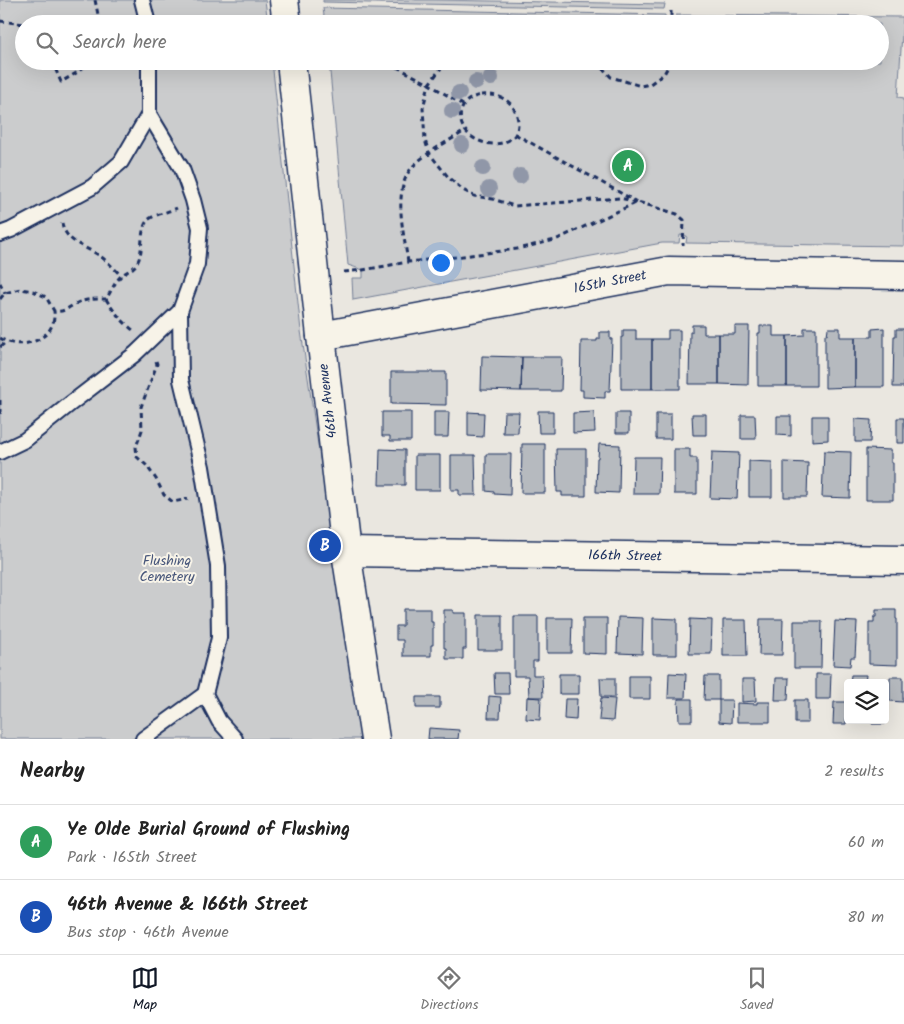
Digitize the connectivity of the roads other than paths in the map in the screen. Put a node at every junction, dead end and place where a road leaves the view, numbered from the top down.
1 (142, 0) edge
2 (284, 0) edge
3 (146, 15) edge
4 (286, 15) edge
5 (149, 70) edge
6 (292, 70) edge
7 (150, 114) junction
8 (0, 234) edge
9 (904, 275) edge
10 (180, 311) junction
11 (321, 336) junction
12 (0, 452) edge
13 (346, 552) junction
14 (904, 560) edge
15 (205, 694) junction
16 (143, 739) edge
17 (235, 739) edge
18 (375, 739) edge

1 - 3 lane
2 - 4 street
5 - 7 lane
6 - 11 street, 46th Avenue
7 - 8 lane
7 - 10 lane
9 - 11 street, 165th Street
10 - 12 lane
10 - 15 lane
11 - 13 street, 46th Avenue
13 - 14 street, 166th Street
13 - 18 street, 46th Avenue
15 - 16 lane
15 - 17 lane

